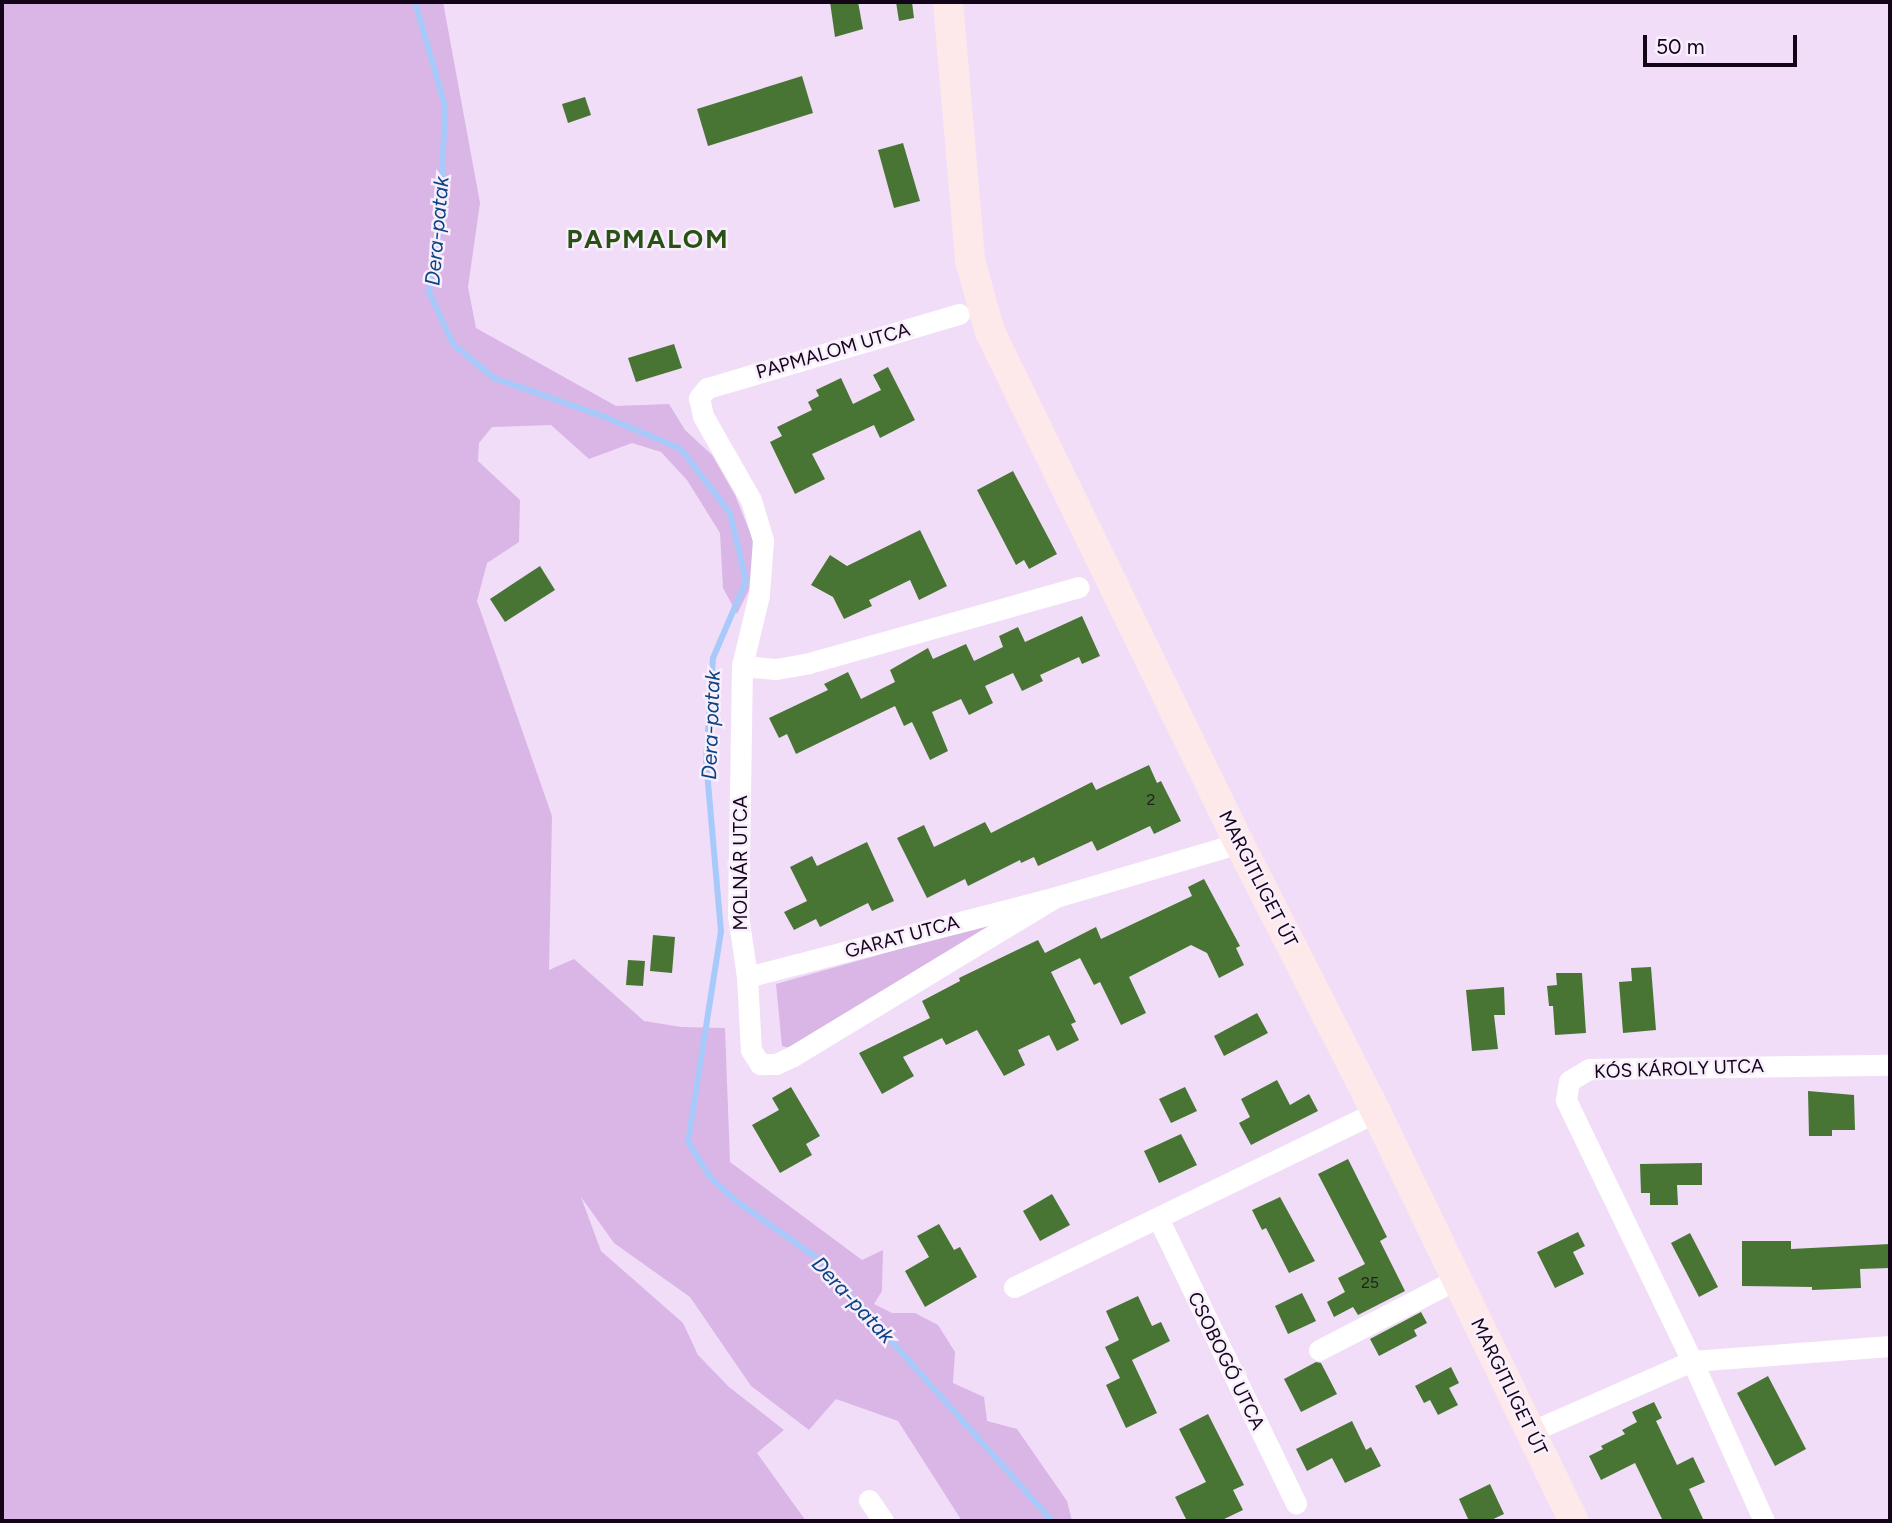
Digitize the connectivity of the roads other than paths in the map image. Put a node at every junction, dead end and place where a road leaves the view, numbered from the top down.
1 (948, 2) edge
2 (959, 314) dead end
3 (707, 388) joint
4 (1079, 587) dead end
5 (742, 666) junction
6 (1239, 843) junction
7 (1056, 897) junction
8 (747, 977) junction
9 (793, 1056) joint
10 (1890, 1065) edge
11 (1376, 1112) junction
12 (1158, 1219) junction
13 (1457, 1279) junction
14 (1013, 1287) dead end
15 (1890, 1346) edge
16 (1319, 1350) dead end
17 (1692, 1361) junction
18 (1531, 1432) junction
19 (869, 1500) dead end
20 (1296, 1503) dead end
21 (883, 1521) edge
22 (1574, 1521) edge
23 (1764, 1521) edge

1 - 6 main road, MARGITLIGET ÚT
2 - 3 street, PAPMALOM UTCA
3 - 5 street, MOLNÁR UTCA
4 - 5 street
5 - 8 street, MOLNÁR UTCA
6 - 7 street, GARAT UTCA
6 - 11 main road, MARGITLIGET ÚT
7 - 8 street, GARAT UTCA
7 - 9 street, GARAT UTCA
8 - 9 street, MOLNÁR UTCA
10 - 17 street, KÓS KÁROLY UTCA
11 - 12 street
11 - 13 main road, MARGITLIGET ÚT
12 - 14 street
12 - 20 street, CSOBOGÓ UTCA
13 - 16 street
13 - 18 main road, MARGITLIGET ÚT
15 - 17 street
17 - 18 street
17 - 23 street
18 - 22 main road, MARGITLIGET ÚT
19 - 21 street

